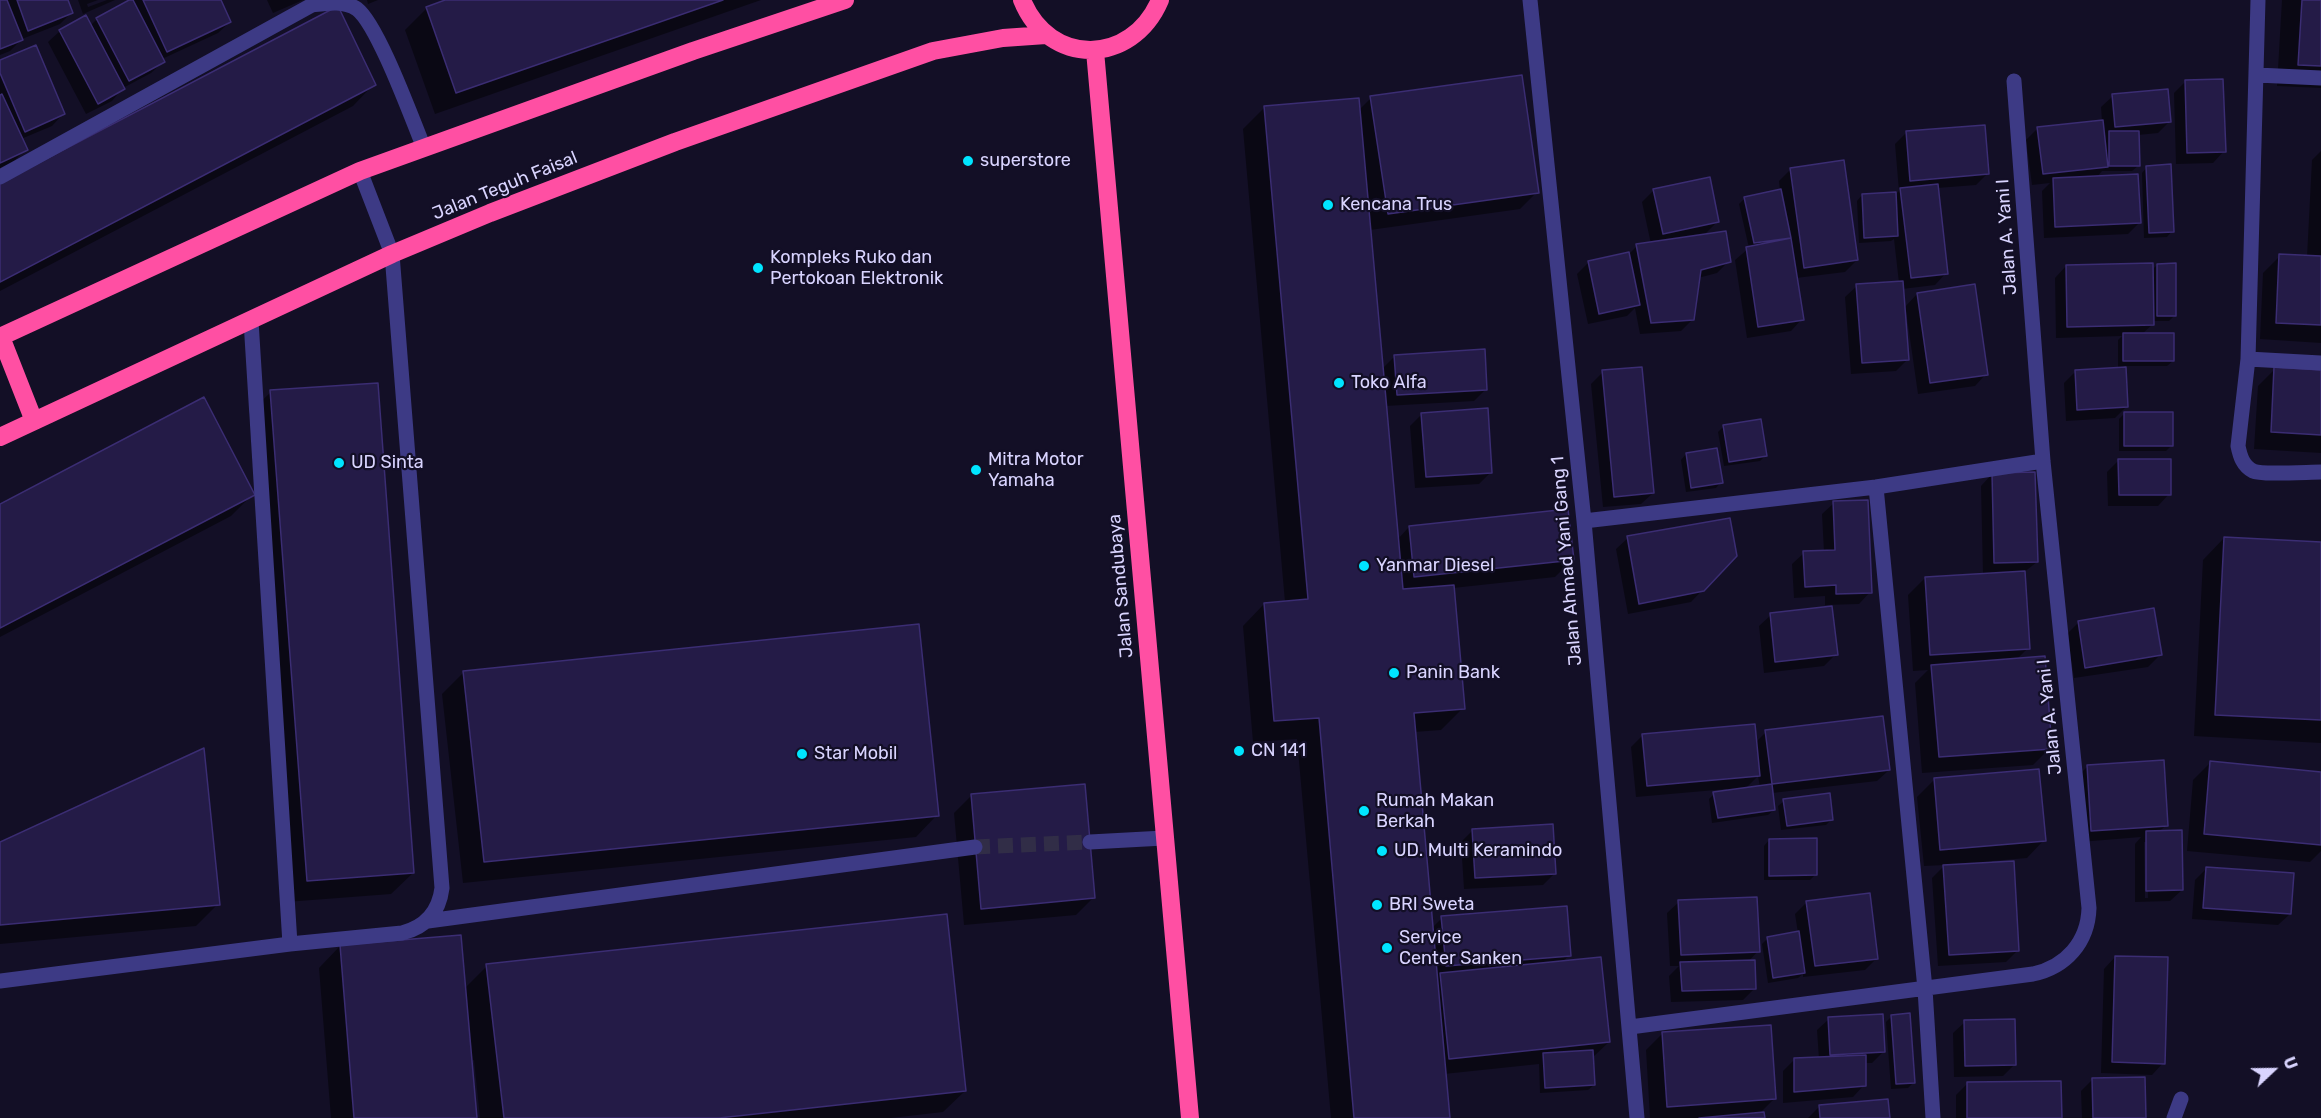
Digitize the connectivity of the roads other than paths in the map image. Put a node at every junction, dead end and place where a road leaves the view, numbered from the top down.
1 (845, 0) edge
2 (1022, 0) edge
3 (1160, 0) edge
4 (1530, 0) edge
5 (2258, 0) edge
6 (1046, 35) junction
7 (1095, 51) junction
8 (2257, 75) junction
9 (2321, 78) edge
10 (2014, 81) dead end
11 (424, 148) junction
12 (360, 171) junction
13 (0, 177) edge
14 (392, 254) junction
15 (251, 321) junction
16 (0, 337) edge
17 (2248, 359) junction
18 (2321, 363) edge
19 (34, 421) junction
20 (0, 437) edge
21 (2043, 461) junction
22 (2321, 472) edge
23 (1876, 487) junction
24 (1584, 521) junction
25 (1164, 838) junction
26 (1090, 842) tunnel mouth
27 (975, 847) tunnel mouth
28 (428, 921) junction
29 (290, 944) junction
30 (0, 981) edge
31 (1924, 989) junction
32 (1630, 1027) junction
33 (2181, 1099) dead end
34 (1190, 1118) edge
35 (1637, 1118) edge
36 (1934, 1118) edge
37 (2174, 1118) edge

1 - 11 highway
2 - 6 highway
3 - 7 highway
4 - 24 street, Jalan Ahmad Yani Gang 1
5 - 8 street
6 - 7 highway
6 - 14 highway, Jalan Teguh Faisal
7 - 25 highway, Jalan Sandubaya
8 - 9 street
8 - 17 street
10 - 21 street, Jalan A. Yani I
11 - 12 highway
11 - 13 street
12 - 14 street
12 - 16 highway
14 - 15 highway, Jalan Teguh Faisal
14 - 28 street
15 - 19 highway, Jalan Teguh Faisal
15 - 29 street
16 - 19 highway
17 - 18 street
17 - 22 street
19 - 20 highway, Jalan Teguh Faisal
21 - 23 street
21 - 31 street, Jalan A. Yani I
23 - 24 street
23 - 31 street
24 - 32 street, Jalan Ahmad Yani Gang 1
25 - 26 street
25 - 34 highway, Jalan Sandubaya
27 - 28 street
28 - 29 street
29 - 30 street
31 - 32 street
31 - 36 street
32 - 35 street, Jalan Ahmad Yani Gang 1
33 - 37 street

